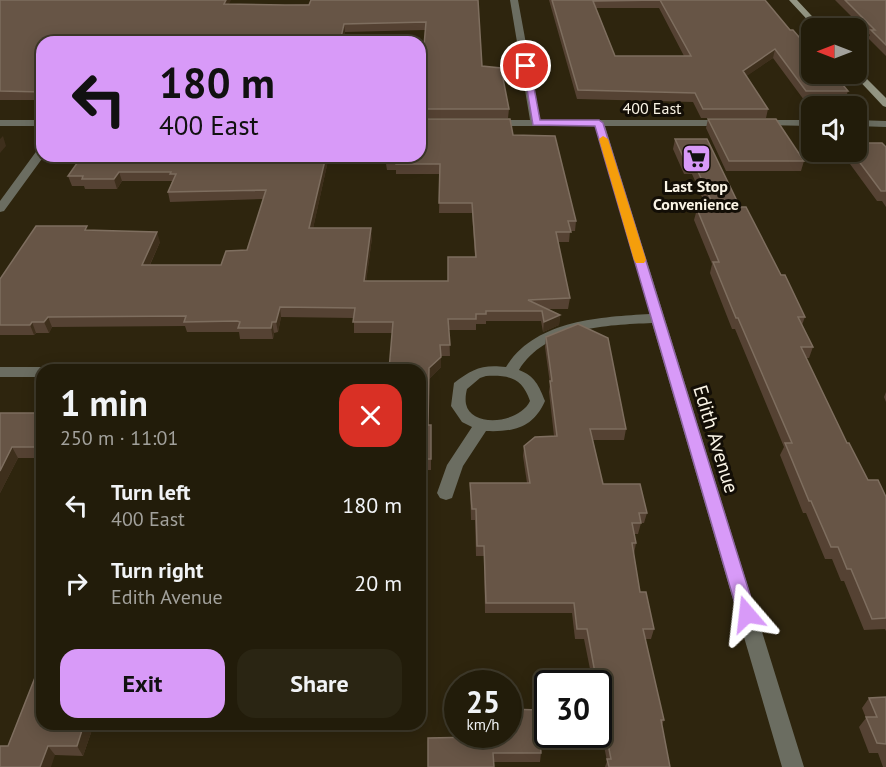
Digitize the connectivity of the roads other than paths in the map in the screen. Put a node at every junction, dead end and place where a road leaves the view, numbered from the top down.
1 (514, 0) edge
2 (793, 0) edge
3 (810, 18) edge
4 (867, 83) edge
5 (886, 104) edge
6 (0, 123) edge
7 (36, 123) edge
8 (478, 123) edge
9 (536, 123) junction
10 (599, 123) junction
11 (741, 123) edge
12 (752, 123) edge
13 (801, 123) edge
14 (867, 123) edge
15 (886, 124) edge
16 (36, 159) edge
17 (0, 209) edge
18 (657, 318) junction
19 (0, 372) edge
20 (36, 372) edge
21 (510, 372) junction
22 (482, 424) junction
23 (446, 493) dead end
24 (793, 767) edge

1 - 9 street
2 - 3 main road
4 - 5 main road
6 - 7 street
8 - 9 street, 400 East
9 - 10 street, 400 East
10 - 11 street, 400 East
10 - 18 street, Edith Avenue
12 - 13 street
14 - 15 street
16 - 17 street
18 - 21 street
18 - 24 street, Edith Avenue
19 - 20 street
21 - 22 street
21 - 22 street
22 - 23 street

